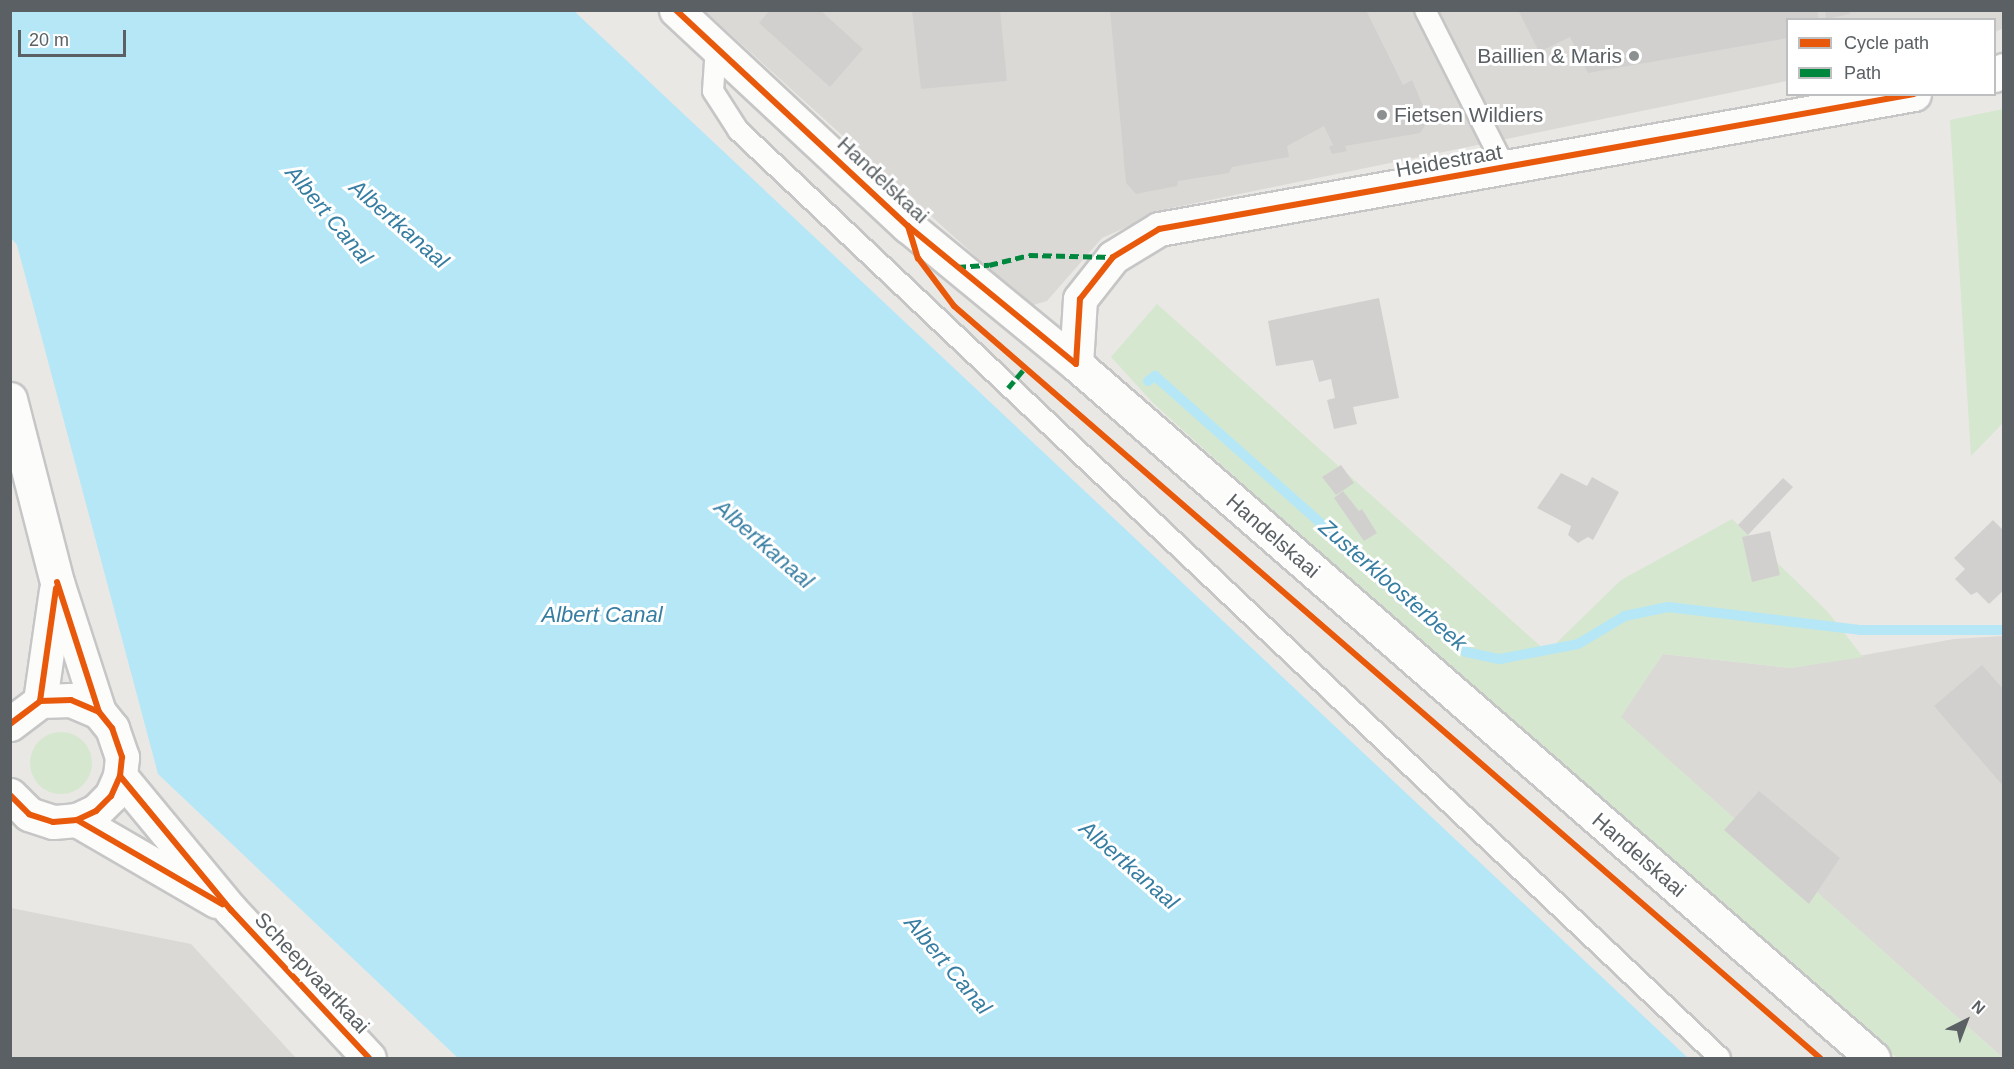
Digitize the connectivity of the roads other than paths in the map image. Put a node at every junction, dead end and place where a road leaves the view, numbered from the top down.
1 (676, 10) edge
2 (1425, 10) edge
3 (716, 47) junction
4 (1903, 96) edge
5 (1505, 168) junction
6 (1076, 364) junction
7 (10, 399) edge
8 (57, 582) junction
9 (40, 701) junction
10 (99, 712) junction
11 (10, 724) edge
12 (120, 776) junction
13 (12, 801) edge
14 (77, 820) junction
15 (231, 909) junction
16 (369, 1059) edge
17 (1720, 1059) edge
18 (1873, 1059) edge

1 - 3 street, Handelskaai
2 - 5 lane
3 - 6 street, Handelskaai
3 - 17 lane
4 - 5 street, Heidestraat
5 - 6 street, Heidestraat
6 - 18 street, Handelskaai
7 - 8 street
8 - 9 street
8 - 10 street
9 - 10 street
9 - 11 street
10 - 12 street
12 - 14 street
12 - 15 street, Scheepvaartkaai
13 - 14 street
14 - 15 street, Scheepvaartkaai
15 - 16 street, Scheepvaartkaai

